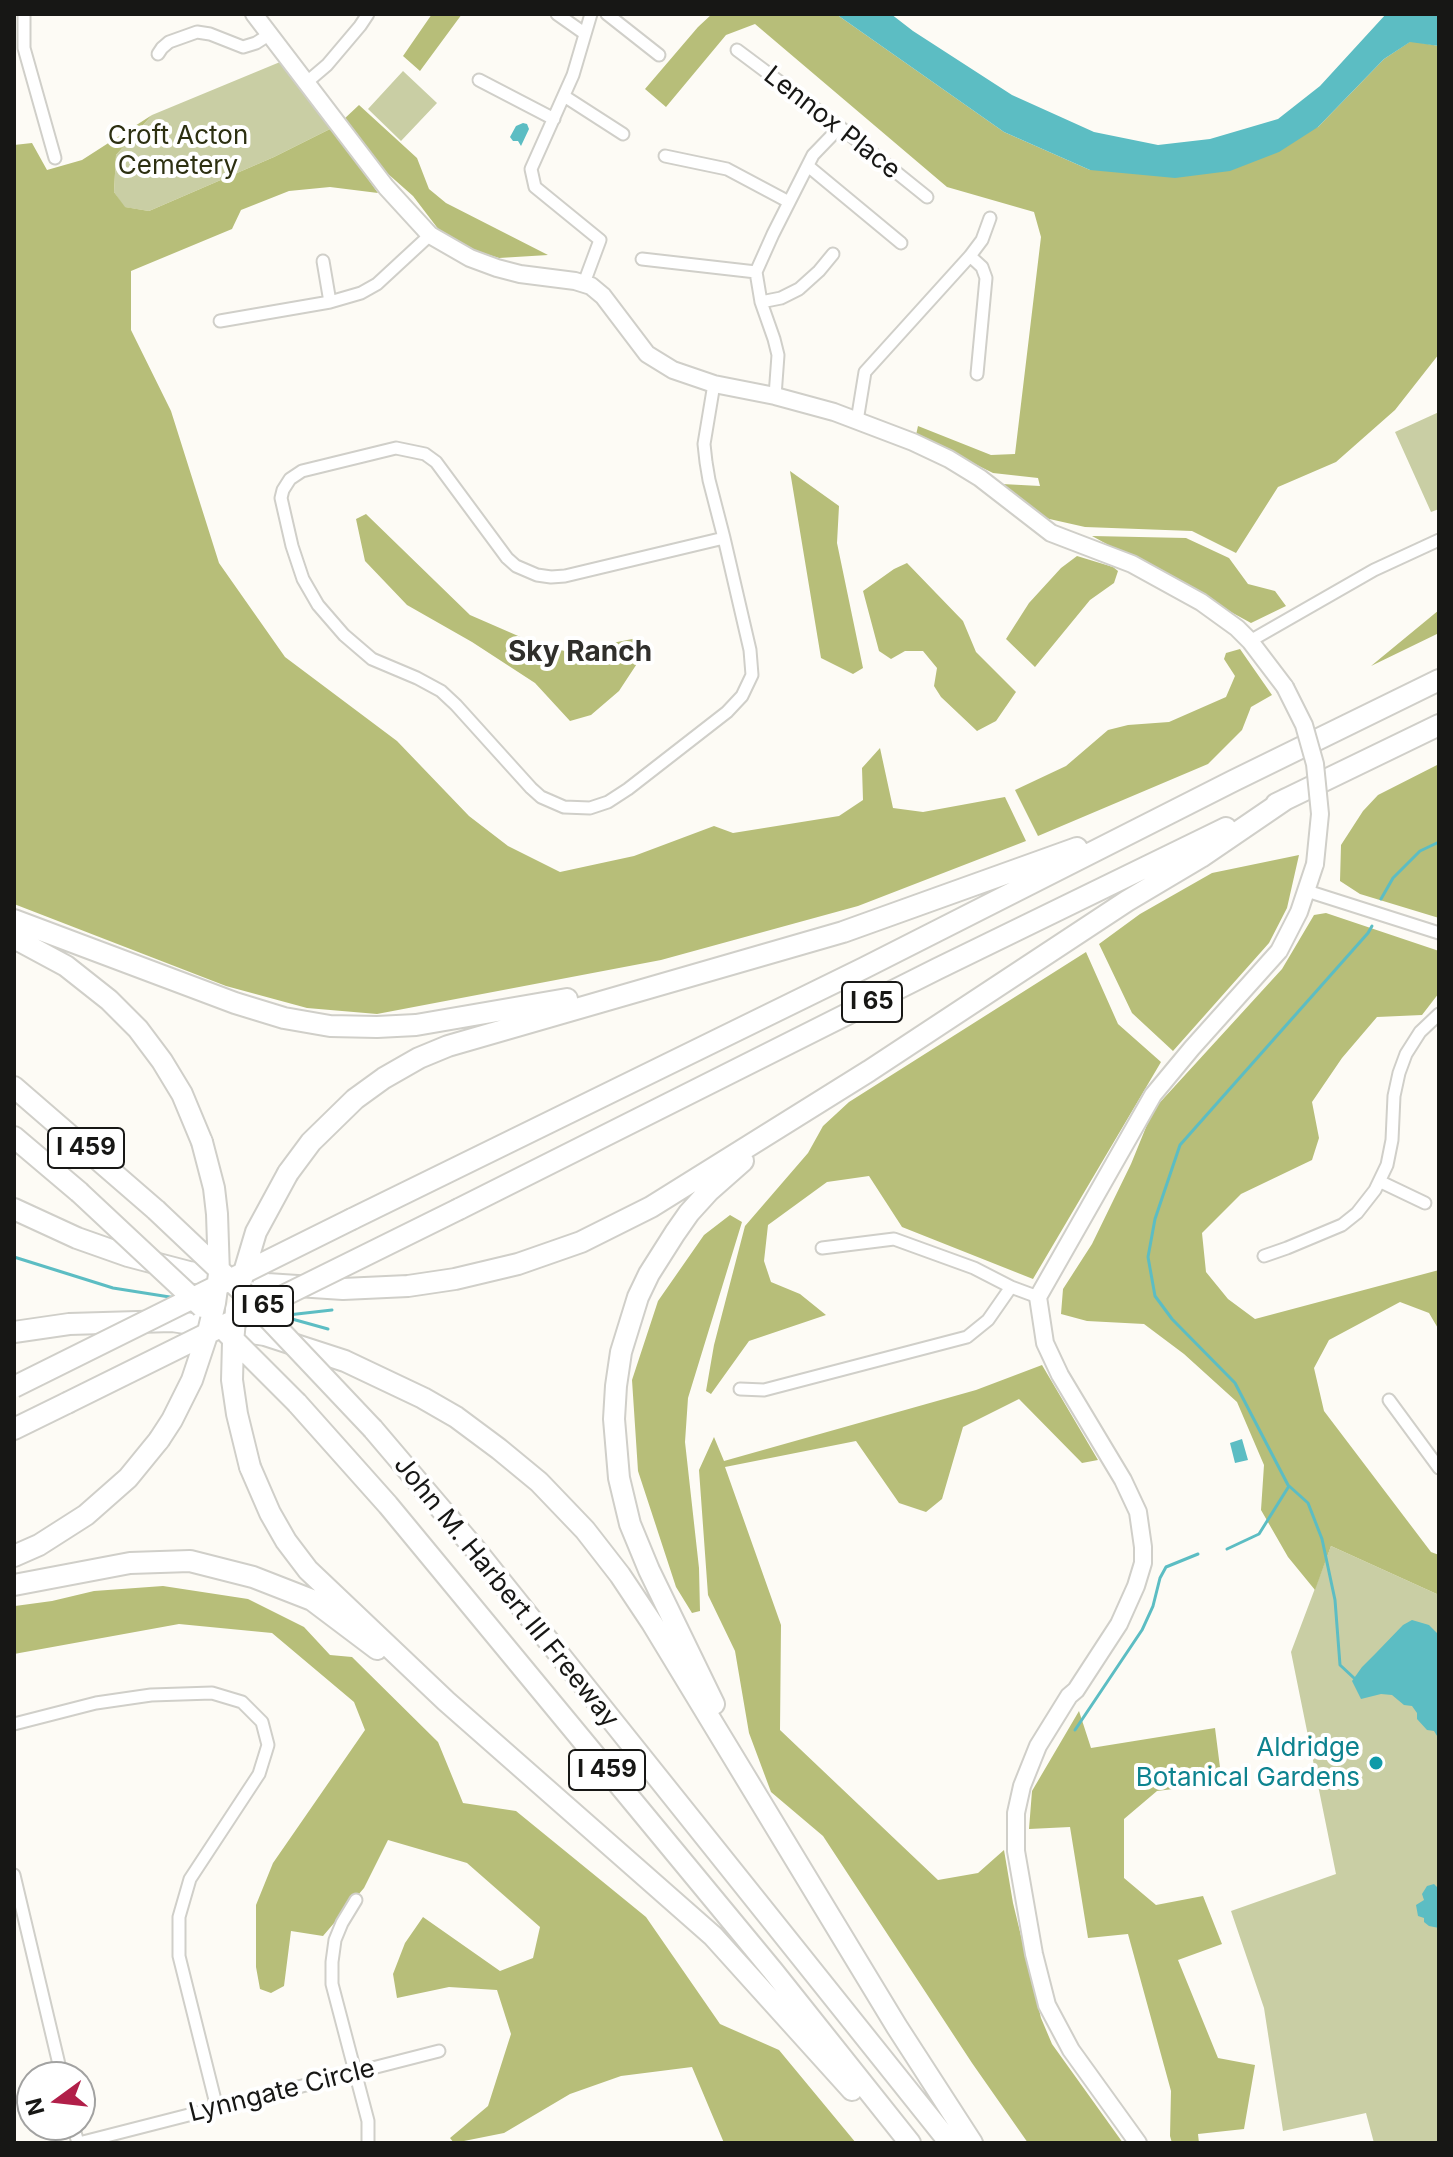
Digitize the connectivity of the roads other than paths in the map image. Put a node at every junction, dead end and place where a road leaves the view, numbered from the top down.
1 (24, 14) edge
2 (254, 14) edge
3 (368, 14) edge
4 (557, 14) edge
5 (591, 14) edge
6 (607, 14) edge
7 (584, 33) junction
8 (270, 34) junction
9 (737, 50) dead end
10 (158, 54) dead end
11 (659, 55) dead end
12 (479, 80) dead end
13 (307, 82) junction
14 (564, 96) junction
15 (554, 119) junction
16 (840, 127) junction
17 (623, 134) dead end
18 (665, 156) dead end
19 (55, 158) dead end
20 (808, 166) junction
21 (927, 197) dead end
22 (789, 202) junction
23 (990, 218) dead end
24 (430, 235) junction
25 (901, 243) dead end
26 (833, 254) dead end
27 (970, 256) junction
28 (642, 259) dead end
29 (323, 261) dead end
30 (756, 272) junction
31 (584, 283) junction
32 (330, 302) junction
33 (761, 302) junction
34 (220, 321) dead end
35 (977, 374) dead end
36 (714, 384) junction
37 (775, 396) junction
38 (857, 421) junction
39 (724, 538) junction
40 (1439, 540) edge
41 (1250, 641) junction
42 (1439, 680) edge
43 (1439, 725) edge
44 (1286, 799) junction
45 (1167, 815) junction
46 (1307, 891) junction
47 (14, 920) edge
48 (1439, 933) edge
49 (14, 938) edge
50 (627, 993) junction
51 (1439, 1014) edge
52 (14, 1087) edge
53 (816, 1105) junction
54 (14, 1137) edge
55 (1381, 1182) junction
56 (1425, 1203) dead end
57 (14, 1209) edge
58 (822, 1248) dead end
59 (1264, 1256) dead end
60 (1011, 1287) junction
61 (1038, 1297) junction
62 (14, 1332) edge
63 (14, 1387) edge
64 (740, 1389) dead end
65 (1389, 1400) dead end
66 (14, 1429) edge
67 (1439, 1468) edge
68 (14, 1556) edge
69 (14, 1585) edge
70 (446, 1701) junction
71 (14, 1724) edge
72 (765, 1808) junction
73 (14, 1875) edge
74 (356, 1900) dead end
75 (439, 2051) dead end
76 (58, 2061) edge
77 (354, 2073) junction
78 (217, 2108) junction
79 (78, 2143) edge
80 (368, 2143) edge
81 (901, 2143) edge
82 (910, 2143) edge
83 (950, 2143) edge
84 (972, 2143) edge
85 (1138, 2143) edge

1 - 19 street
2 - 8 street
3 - 13 street
4 - 7 street
5 - 7 street
6 - 11 street
7 - 14 street
8 - 10 street
8 - 13 street
9 - 16 street, Lennox Place
12 - 15 street
13 - 24 street
14 - 15 street
14 - 17 street
15 - 31 street
16 - 20 street
16 - 21 street, Lennox Place
18 - 22 street
20 - 22 street
20 - 25 street
22 - 30 street
23 - 27 street
24 - 31 street
24 - 32 street
26 - 33 street
27 - 35 street
27 - 38 street
28 - 30 street
29 - 32 street
30 - 33 street
31 - 36 street
32 - 34 street
33 - 37 street
36 - 37 street
36 - 39 street
37 - 38 street
38 - 41 street
39 - 39 street
40 - 41 street
41 - 46 street, bridge
42 - 45 highway, I 65
43 - 44 highway, I 65
44 - 53 highway
44 - 66 highway, I 65, bridge
45 - 50 highway
45 - 63 highway, I 65, bridge
46 - 48 street
46 - 61 street
47 - 50 highway
49 - 68 highway, bridge
50 - 70 highway, bridge
51 - 55 street
52 - 83 highway, John M. Harbert III Freeway / I 459, bridge
53 - 57 highway
53 - 72 highway
54 - 82 highway, John M. Harbert III Freeway / I 459, bridge
55 - 56 street
55 - 59 street
58 - 60 street
60 - 61 street
60 - 64 street
61 - 85 street
62 - 72 highway
65 - 67 street
69 - 70 highway
70 - 81 highway
71 - 78 street
72 - 84 highway
73 - 76 street
74 - 77 street
75 - 77 street, Lynngate Circle
77 - 78 street, Lynngate Circle
77 - 80 street
78 - 79 street, Lynngate Circle

